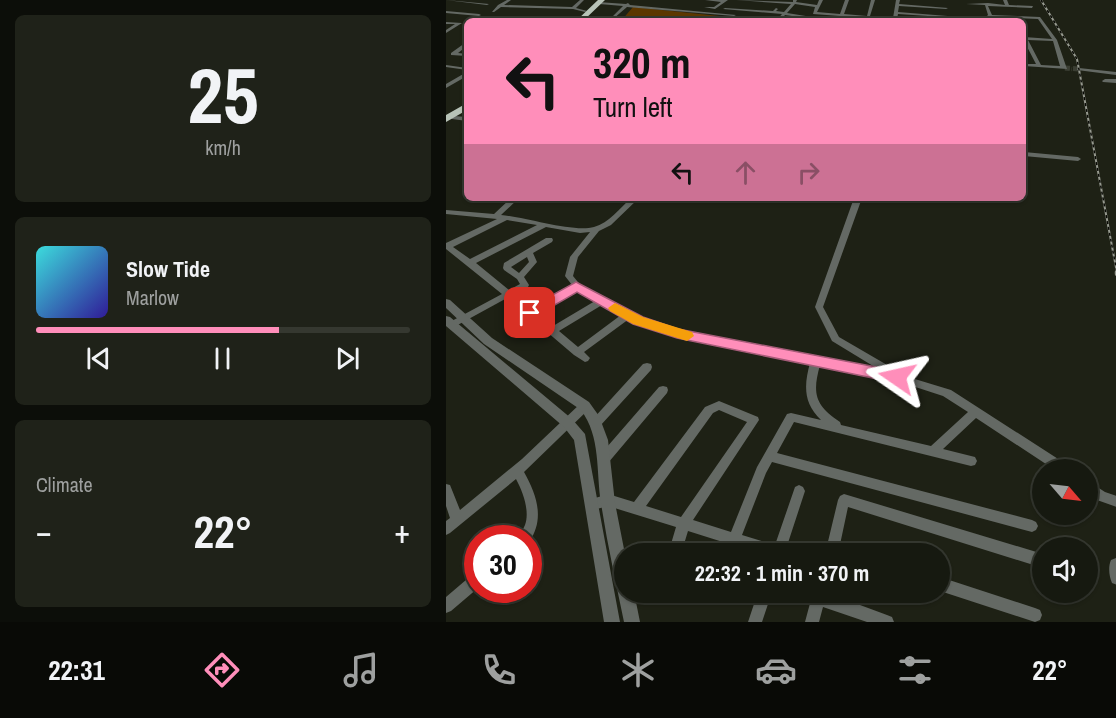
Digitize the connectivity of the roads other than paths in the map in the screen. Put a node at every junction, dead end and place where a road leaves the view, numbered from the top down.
1 (509, 0) edge
2 (582, 0) edge
3 (632, 0) edge
4 (707, 0) edge
5 (712, 0) edge
6 (725, 0) edge
7 (738, 0) edge
8 (802, 0) edge
9 (847, 0) edge
10 (873, 0) edge
11 (935, 0) edge
12 (946, 0) edge
13 (999, 0) edge
14 (1005, 0) edge
15 (1029, 0) edge
16 (519, 1) edge
17 (600, 1) edge
18 (749, 1) edge
19 (447, 2) edge
20 (489, 2) edge
21 (562, 2) edge
22 (778, 2) edge
23 (795, 2) edge
24 (820, 2) edge
25 (472, 3) junction
26 (628, 4) junction
27 (968, 4) dead end
28 (499, 6) junction
29 (510, 6) junction
30 (1008, 6) junction
31 (988, 7) junction
32 (1032, 7) junction
33 (468, 8) junction
34 (552, 8) junction
35 (572, 8) junction
36 (714, 8) junction
37 (946, 8) dead end
38 (739, 10) junction
39 (493, 11) dead end
40 (896, 11) edge
41 (774, 12) junction
42 (1035, 12) junction
43 (461, 13) junction
44 (734, 15) junction
45 (783, 15) junction
46 (843, 15) junction
47 (956, 15) dead end
48 (812, 17) edge
49 (446, 18) edge
50 (475, 18) edge
51 (479, 18) edge
52 (581, 18) edge
53 (613, 18) edge
54 (730, 18) edge
55 (780, 18) edge
56 (842, 18) edge
57 (862, 18) edge
58 (868, 18) edge
59 (872, 18) edge
60 (914, 18) edge
61 (990, 18) edge
62 (1039, 18) junction
63 (464, 19) edge
64 (1026, 19) edge
65 (446, 32) edge
66 (1026, 39) edge
67 (1055, 40) junction
68 (1026, 43) edge
69 (464, 47) edge
70 (464, 55) edge
71 (1026, 65) edge
72 (446, 66) edge
73 (1039, 66) junction
74 (1079, 69) tunnel mouth
75 (464, 70) edge
76 (464, 73) edge
77 (1116, 74) edge
78 (446, 80) edge
79 (454, 81) junction
80 (1105, 81) dead end
81 (1116, 81) edge
82 (446, 86) edge
83 (464, 110) edge
84 (464, 118) edge
85 (449, 120) edge
86 (1026, 154) edge
87 (1078, 159) dead end
88 (512, 201) edge
89 (632, 201) edge
90 (857, 201) edge
91 (446, 212) edge
92 (495, 217) junction
93 (505, 218) junction
94 (544, 225) junction
95 (596, 229) junction
96 (549, 240) dead end
97 (529, 252) junction
98 (470, 263) junction
99 (520, 277) junction
100 (576, 286) junction
101 (507, 294) junction
102 (601, 301) junction
103 (446, 302) edge
104 (530, 313) junction
105 (628, 315) junction
106 (453, 321) edge
107 (552, 331) junction
108 (816, 361) junction
109 (647, 367) dead end
110 (897, 377) junction
111 (664, 390) dead end
112 (585, 406) junction
113 (976, 411) junction
114 (568, 423) junction
115 (596, 423) junction
116 (846, 430) junction
117 (933, 452) junction
118 (770, 456) junction
119 (604, 459) junction
120 (1048, 459) edge
121 (971, 461) dead end
122 (521, 467) junction
123 (446, 489) edge
124 (799, 491) dead end
125 (1098, 494) edge
126 (608, 500) junction
127 (1116, 502) edge
128 (593, 504) junction
129 (636, 509) junction
130 (457, 520) junction
131 (684, 524) junction
132 (532, 525) edge
133 (1032, 526) dead end
134 (446, 529) edge
135 (734, 539) junction
136 (616, 543) edge
137 (678, 543) edge
138 (732, 543) edge
139 (747, 543) edge
140 (782, 543) edge
141 (836, 543) edge
142 (1032, 558) edge
143 (1116, 564) edge
144 (1116, 578) edge
145 (950, 587) edge
146 (464, 591) edge
147 (628, 603) edge
148 (761, 603) edge
149 (817, 603) edge
150 (839, 603) edge
151 (446, 606) edge
152 (1035, 615) dead end
153 (612, 622) edge
154 (632, 622) edge
155 (755, 622) edge
156 (812, 622) edge
157 (887, 622) edge

1 - 28 street
2 - 35 street
3 - 36 street
4 - 5 street
5 - 6 street
6 - 36 street
7 - 18 street
8 - 24 street
9 - 46 street
10 - 58 street
11 - 12 street
13 - 14 street
14 - 30 street
15 - 32 street
16 - 21 street
16 - 29 street
17 - 26 street
17 - 52 highway
18 - 22 street
18 - 38 street
19 - 25 street
19 - 33 street
20 - 25 street
20 - 51 street
21 - 34 street
22 - 23 street
22 - 41 street
23 - 24 street
23 - 45 street
24 - 48 street
25 - 33 street
26 - 44 street
26 - 53 street
27 - 31 street
28 - 29 street
28 - 39 street
29 - 34 street
30 - 31 street
30 - 32 street
31 - 42 street
31 - 61 street
32 - 42 street
33 - 43 street
34 - 35 street
35 - 52 street
36 - 38 street
37 - 40 street
38 - 41 street
38 - 44 street
40 - 47 street
40 - 59 street
40 - 60 street
41 - 45 street
42 - 62 street
43 - 49 street
43 - 50 street
44 - 54 street
45 - 48 street
45 - 55 street
46 - 48 street
46 - 56 street
46 - 57 street
49 - 63 street
49 - 65 street
62 - 64 street
62 - 67 street
66 - 67 street
67 - 73 street
68 - 73 street
69 - 70 street
71 - 73 street
72 - 75 street
74 - 77 street
76 - 79 street
78 - 79 street
79 - 82 street
80 - 81 street
83 - 85 highway
84 - 85 street
86 - 87 street
88 - 92 street
89 - 95 street
90 - 110 street
91 - 92 street
92 - 93 street
93 - 94 street
93 - 98 street
94 - 95 street
94 - 98 street
95 - 100 street
96 - 97 street
97 - 99 street
97 - 99 street
98 - 101 street
99 - 101 street
100 - 102 street
100 - 104 street
101 - 104 street
101 - 106 street
102 - 105 street
102 - 107 street
103 - 106 street
104 - 107 street
105 - 107 street
105 - 108 street
106 - 112 street
106 - 114 street
108 - 110 street
108 - 116 street
109 - 115 street
110 - 113 street
111 - 119 street
112 - 114 street
112 - 115 street
113 - 117 street
113 - 120 street
114 - 122 street
114 - 128 street
115 - 119 street
116 - 117 street
116 - 118 street
117 - 121 street
118 - 133 street
118 - 135 street
119 - 126 street
122 - 130 street
122 - 132 street
123 - 130 street
124 - 140 street
125 - 127 street
126 - 128 street
126 - 129 street
126 - 136 street
128 - 153 street
129 - 131 street
129 - 131 street
130 - 134 street
131 - 135 street
131 - 137 street
135 - 138 street
135 - 139 street
141 - 142 street
143 - 144 street
145 - 152 street
146 - 151 street
147 - 154 street
148 - 155 street
149 - 156 street
150 - 157 street

